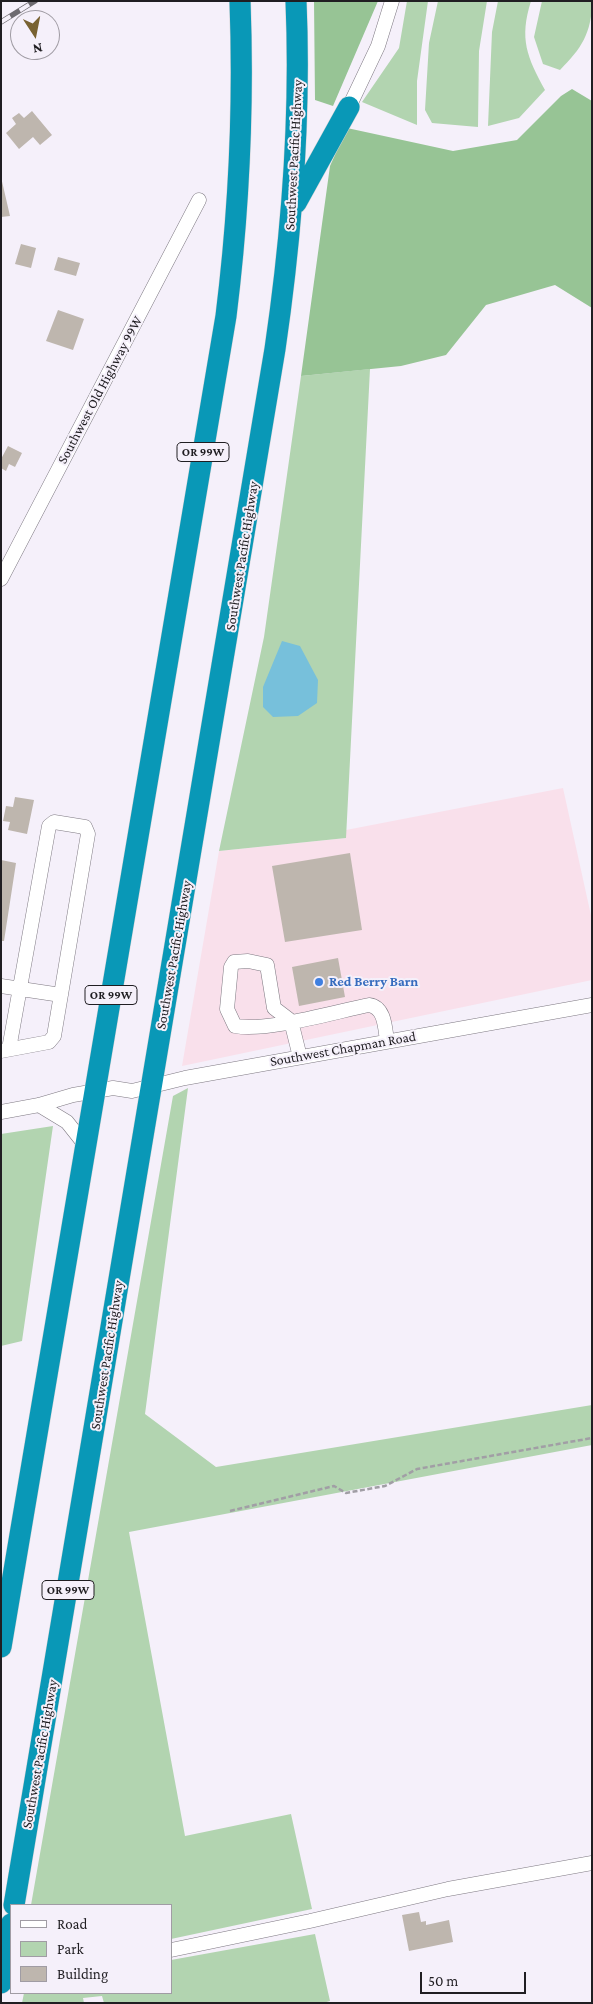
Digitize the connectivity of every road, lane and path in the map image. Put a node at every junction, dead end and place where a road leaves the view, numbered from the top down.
1 (240, 1) edge
2 (296, 1) edge
3 (392, 1) edge
4 (349, 107) joint
5 (199, 200) dead end
6 (292, 210) junction
7 (1, 580) edge
8 (1, 986) edge
9 (20, 988) junction
10 (61, 995) junction
11 (592, 1005) edge
12 (291, 1021) junction
13 (387, 1041) junction
14 (5, 1050) edge
15 (300, 1057) junction
16 (152, 1086) junction
17 (95, 1092) junction
18 (39, 1105) junction
19 (1, 1112) edge
20 (86, 1146) junction
21 (592, 1438) edge
22 (230, 1511) dead end
23 (1, 1647) edge
24 (592, 1863) edge
25 (14, 1904) edge
26 (10, 1933) edge
27 (172, 1950) edge
28 (5, 1978) edge

1 - 17 highway, OR 99W
2 - 6 highway, Southwest Pacific Highway / OR 99W
3 - 4 street
4 - 6 highway
5 - 7 street, Southwest Old Highway 99W
6 - 16 highway, Southwest Pacific Highway / OR 99W
8 - 9 street
9 - 10 street
9 - 10 street
9 - 14 street
10 - 14 street
11 - 13 street, Southwest Chapman Road
12 - 12 street
12 - 13 street
12 - 15 street
13 - 15 street, Southwest Chapman Road
15 - 16 street, Southwest Chapman Road
16 - 17 street, Southwest Chapman Road
16 - 25 highway, Southwest Pacific Highway / OR 99W
17 - 18 street, Southwest Chapman Road
17 - 20 highway, OR 99W
18 - 19 street, Southwest Chapman Road
18 - 20 street
20 - 23 highway, OR 99W
21 - 22 path
24 - 27 street
26 - 28 highway

